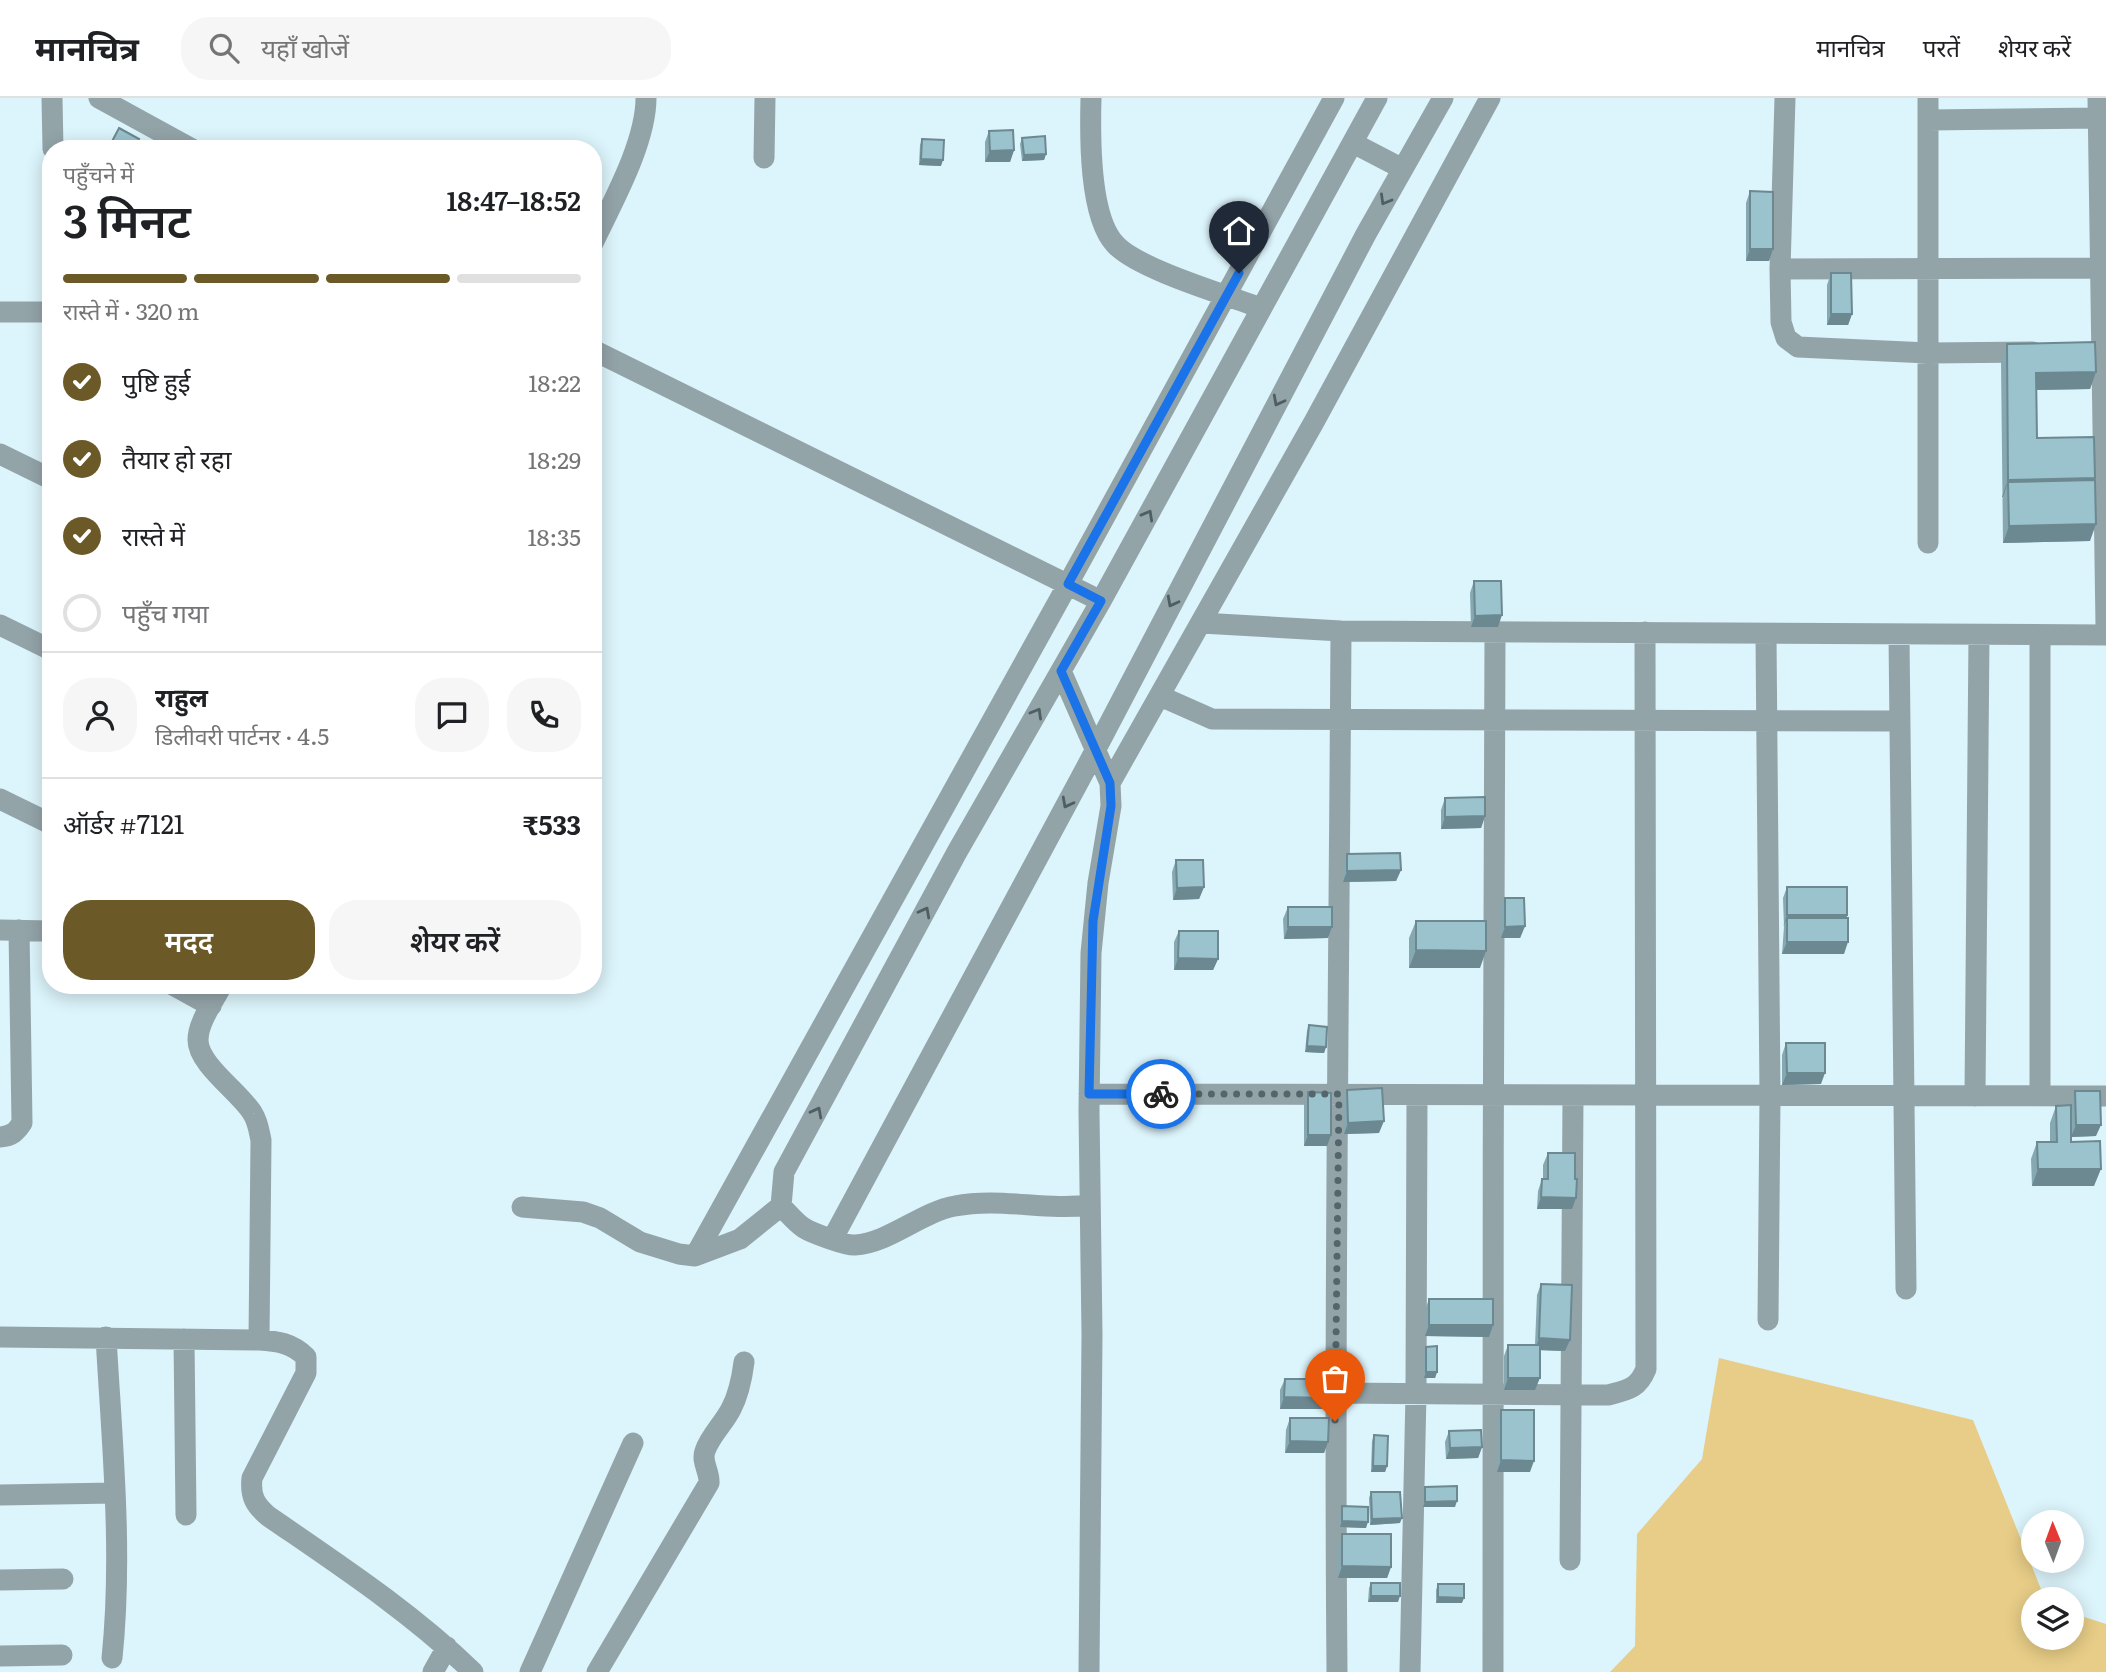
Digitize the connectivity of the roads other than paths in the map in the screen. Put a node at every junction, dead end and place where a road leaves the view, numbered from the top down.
1 (52, 98) edge
2 (99, 98) edge
3 (646, 98) edge
4 (765, 98) edge
5 (1091, 98) edge
6 (1334, 98) edge
7 (1377, 98) edge
8 (1443, 98) edge
9 (1490, 98) edge
10 (1785, 98) edge
11 (1928, 98) edge
12 (2098, 108) edge
13 (1928, 120) junction
14 (53, 140) edge
15 (176, 140) edge
16 (1353, 143) junction
17 (764, 158) dead end
18 (1403, 169) junction
19 (602, 223) edge
20 (1930, 268) junction
21 (2103, 268) edge
22 (1780, 269) junction
23 (1228, 295) junction
24 (1261, 308) junction
25 (0, 312) edge
26 (42, 312) edge
27 (2048, 351) edge
28 (2075, 351) edge
29 (2102, 351) junction
30 (1928, 353) junction
31 (602, 354) edge
32 (0, 454) edge
33 (42, 475) edge
34 (1928, 543) dead end
35 (1068, 584) junction
36 (1101, 601) junction
37 (1201, 623) junction
38 (0, 625) edge
39 (2106, 625) edge
40 (1341, 631) junction
41 (1495, 632) junction
42 (1645, 632) junction
43 (1766, 635) junction
44 (1899, 635) junction
45 (1979, 635) junction
46 (2040, 635) junction
47 (2106, 635) edge
48 (42, 646) edge
49 (1061, 671) junction
50 (1160, 696) junction
51 (1340, 720) junction
52 (1495, 720) junction
53 (1645, 720) junction
54 (1766, 721) junction
55 (1900, 721) junction
56 (1094, 751) junction
57 (1110, 783) junction
58 (0, 799) edge
59 (42, 820) edge
60 (10, 930) edge
61 (42, 931) edge
62 (189, 994) edge
63 (217, 994) edge
64 (211, 1006) junction
65 (1089, 1094) junction
66 (1339, 1094) junction
67 (1417, 1095) junction
68 (1495, 1095) junction
69 (1573, 1096) junction
70 (1645, 1096) junction
71 (1770, 1096) junction
72 (1903, 1096) junction
73 (1975, 1096) junction
74 (2040, 1096) junction
75 (2106, 1096) edge
76 (0, 1137) edge
77 (1090, 1205) junction
78 (781, 1206) junction
79 (522, 1207) dead end
80 (833, 1238) junction
81 (695, 1256) junction
82 (1906, 1289) dead end
83 (1768, 1320) dead end
84 (0, 1337) edge
85 (106, 1338) junction
86 (184, 1339) junction
87 (259, 1340) junction
88 (744, 1362) dead end
89 (1335, 1393) junction
90 (1416, 1393) junction
91 (1492, 1394) junction
92 (1571, 1396) junction
93 (633, 1443) dead end
94 (114, 1493) junction
95 (0, 1495) edge
96 (186, 1515) dead end
97 (1570, 1560) dead end
98 (63, 1579) dead end
99 (0, 1580) edge
100 (447, 1647) junction
101 (62, 1655) dead end
102 (0, 1656) edge
103 (112, 1658) dead end
104 (433, 1672) edge
105 (473, 1672) edge
106 (530, 1672) edge
107 (597, 1672) edge
108 (1089, 1672) edge
109 (1337, 1672) edge
110 (1410, 1672) edge
111 (1493, 1672) edge

1 - 14 street
2 - 15 street
3 - 19 street
4 - 17 street
5 - 23 street
6 - 23 street
7 - 16 street
8 - 18 street
9 - 37 street
10 - 22 street
11 - 13 street
12 - 13 street
12 - 21 street
13 - 20 street
16 - 18 street
16 - 24 street
18 -> 56 street
20 - 21 street
20 - 22 street
20 - 30 street
21 - 29 street
22 - 30 street
23 - 24 street
23 - 35 street
36 -> 24 street
25 - 26 street
27 - 30 street
28 - 29 street
29 - 39 street
30 - 34 street
31 - 35 street
32 - 33 street
35 - 36 street
35 - 81 street
36 - 49 street
37 - 40 street
37 - 50 street
38 - 48 street
40 - 41 street
40 - 51 street
41 - 42 street
41 - 52 street
42 - 43 street
42 - 53 street
43 - 44 street
43 - 54 street
44 - 45 street
44 - 55 street
45 - 46 street
45 - 73 street
46 - 47 street
46 - 74 street
49 - 56 street
78 -> 49 street
50 - 51 street
50 - 57 street
51 - 52 street
51 - 66 street
52 - 53 street
52 - 68 street
53 - 54 street
53 - 70 street
54 - 55 street
54 - 71 street
55 - 72 street
56 - 57 street
56 -> 80 street
57 - 65 street
58 - 59 street
60 - 61 street
60 - 76 street
62 - 64 street
63 - 64 street
64 - 87 street
65 - 66 street
65 - 77 street
66 - 67 street
66 - 89 street
67 - 68 street
67 - 90 street
68 - 69 street
68 - 91 street
69 - 70 street
69 - 92 street
70 - 71 street
70 - 92 street
71 - 72 street
71 - 83 street
72 - 73 street
72 - 82 street
73 - 74 street
74 - 75 street
77 - 80 street
77 - 108 street
78 - 80 street
78 - 81 street
79 - 81 street
84 - 85 street
85 - 86 street
85 - 94 street
86 - 87 street
86 - 96 street
87 - 100 street
88 - 107 street
89 - 90 street
89 - 109 street
90 - 91 street
90 - 110 street
91 - 92 street
91 - 111 street
92 - 97 street
93 - 106 street
94 - 95 street
94 - 103 street
98 - 99 street
100 - 104 street
100 - 105 street
101 - 102 street

